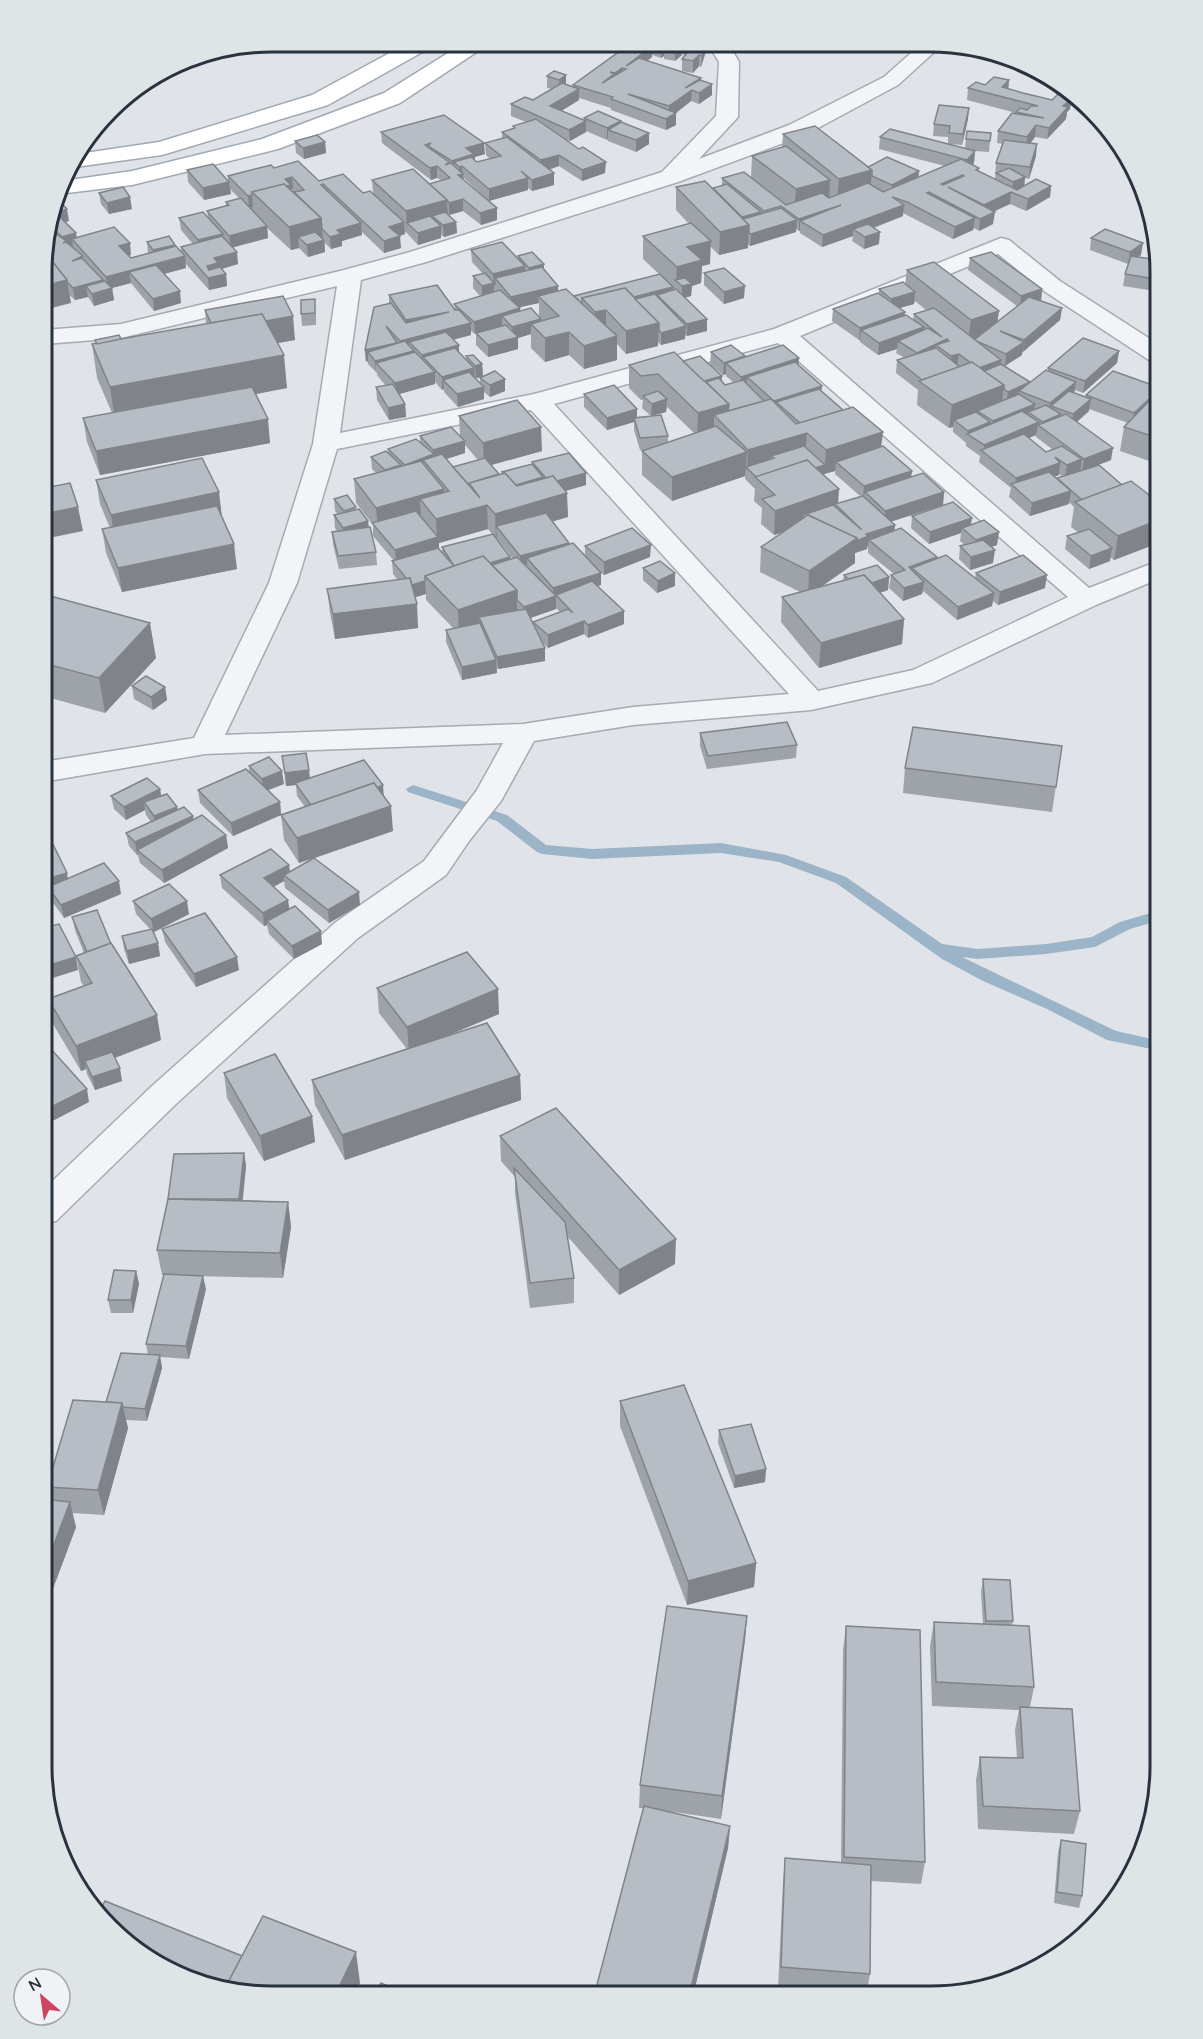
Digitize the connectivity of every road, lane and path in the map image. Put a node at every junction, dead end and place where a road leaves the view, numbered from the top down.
1 (408, 52) edge
2 (463, 52) edge
3 (723, 52) edge
4 (924, 52) edge
5 (83, 160) edge
6 (670, 177) junction
7 (70, 187) edge
8 (350, 276) junction
9 (783, 334) junction
10 (52, 336) edge
11 (1150, 350) edge
12 (537, 401) junction
13 (326, 444) junction
14 (1150, 573) edge
15 (1086, 599) junction
16 (811, 701) junction
17 (524, 733) junction
18 (205, 745) junction
19 (52, 770) edge
20 (52, 1202) edge

1 - 5 main road
2 - 7 main road
3 - 6 street
4 - 6 street
6 - 8 street
8 - 10 street
8 - 13 street
9 - 11 street
9 - 12 street
9 - 15 street
12 - 13 street
12 - 16 street
13 - 18 street
14 - 15 street
15 - 16 street
16 - 17 street
17 - 18 street
17 - 20 street
18 - 19 street

